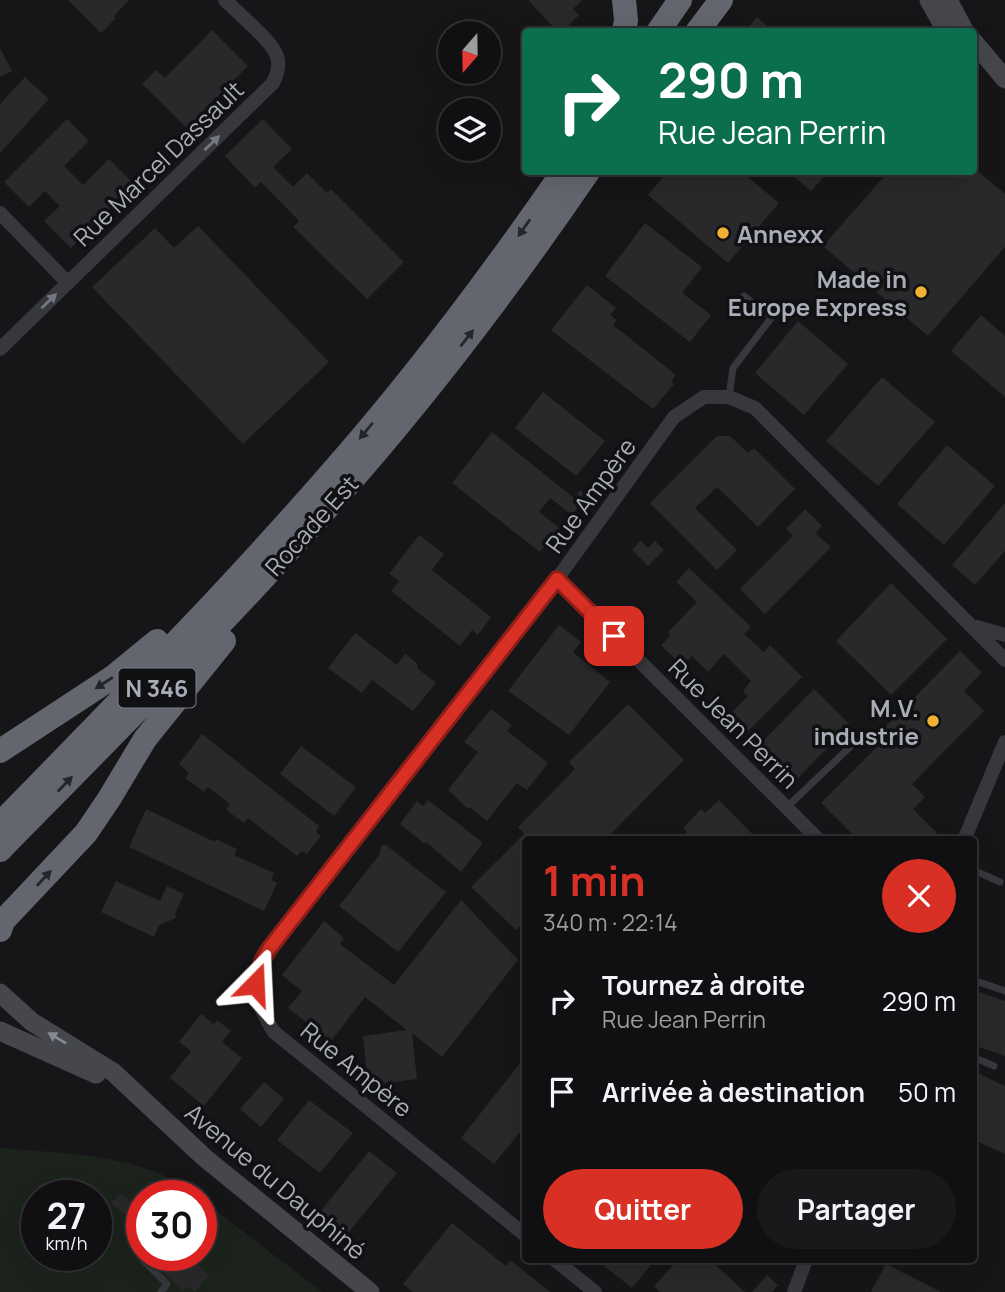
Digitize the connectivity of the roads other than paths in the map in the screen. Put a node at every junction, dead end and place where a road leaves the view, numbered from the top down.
1 (225, 0) edge
2 (624, 0) edge
3 (680, 0) edge
4 (705, 0) edge
5 (721, 0) edge
6 (929, 0) edge
7 (948, 0) edge
8 (625, 28) edge
9 (661, 28) edge
10 (685, 28) edge
11 (700, 28) edge
12 (945, 28) edge
13 (963, 28) edge
14 (977, 46) edge
15 (977, 66) edge
16 (1005, 79) edge
17 (1005, 89) edge
18 (562, 175) edge
19 (586, 175) edge
20 (0, 214) edge
21 (68, 283) junction
22 (744, 296) dead end
23 (0, 349) edge
24 (729, 397) junction
25 (313, 524) junction
26 (263, 550) junction
27 (557, 579) junction
28 (972, 624) junction
29 (1005, 635) edge
30 (1005, 660) edge
31 (852, 745) dead end
32 (1004, 746) edge
33 (0, 751) edge
34 (787, 808) junction
35 (0, 824) edge
36 (815, 836) edge
37 (966, 836) edge
38 (0, 850) edge
39 (977, 872) edge
40 (1000, 882) dead end
41 (0, 930) edge
42 (977, 981) edge
43 (1005, 991) edge
44 (0, 993) edge
45 (0, 1031) edge
46 (977, 1059) edge
47 (994, 1066) dead end
48 (151, 1107) junction
49 (522, 1233) edge
50 (559, 1263) edge
51 (805, 1263) edge
52 (154, 1271) edge
53 (161, 1292) edge
54 (370, 1292) edge
55 (595, 1292) edge
56 (794, 1292) edge

21 -> 1 street, Rue Marcel Dassault
2 - 8 highway
3 - 9 highway
4 - 10 highway
5 - 11 highway
6 - 12 main road
7 - 13 main road
14 - 16 main road
15 - 17 main road
18 -> 26 highway, Rocade Est / N 346
25 -> 19 highway, Rocade Est / N 346
20 - 21 street
23 -> 21 street, Rue Marcel Dassault
22 - 24 lane
24 - 27 street, Rue Ampère
24 - 28 street
38 -> 25 highway, Rocade Est / N 346
41 -> 25 highway
26 -> 33 highway
26 - 35 highway, Rocade Est / N 346
27 - 34 street, Rue Jean Perrin
27 - 49 street, Rue Ampère
28 - 29 street
28 - 30 street
31 - 34 lane
32 - 37 street
34 - 36 street, Rue Jean Perrin
39 - 40 lane
42 - 43 lane
48 -> 44 main road, Avenue du Dauphiné
45 - 48 main road, Avenue du Dauphiné
46 - 47 lane
48 - 54 main road, Avenue du Dauphiné
50 - 55 street
51 - 56 street
52 - 53 lane

